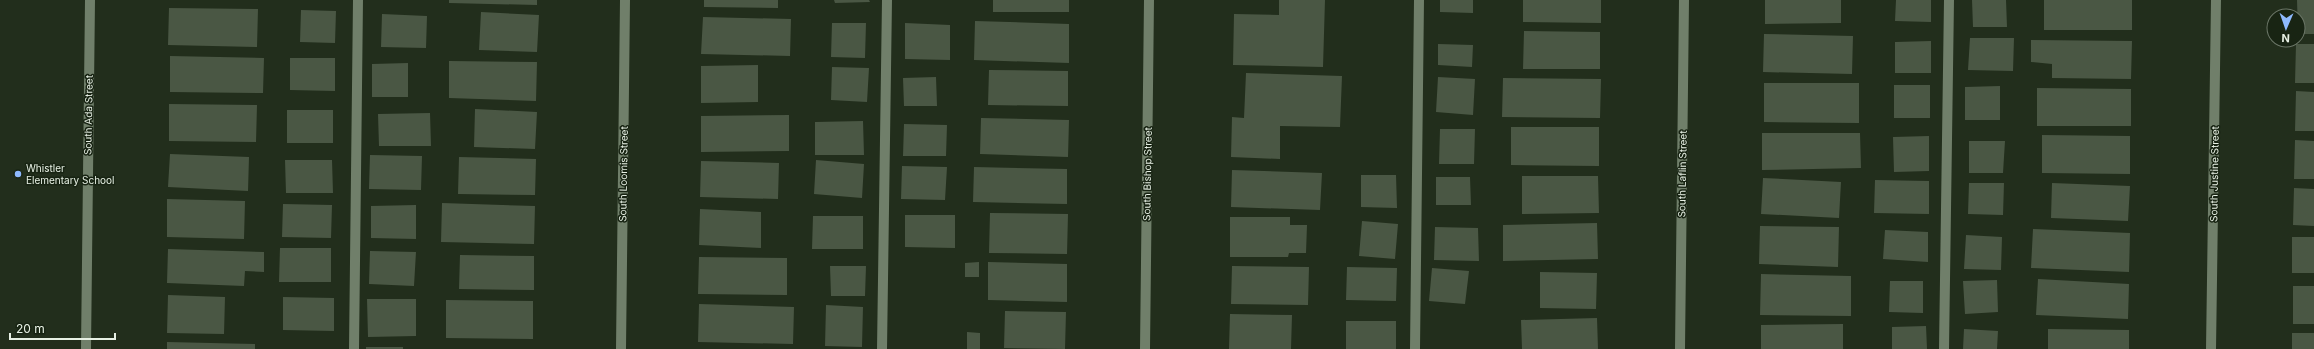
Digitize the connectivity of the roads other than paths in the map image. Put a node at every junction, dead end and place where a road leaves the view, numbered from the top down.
1 (90, 0) edge
2 (358, 0) edge
3 (625, 0) edge
4 (887, 0) edge
5 (1149, 0) edge
6 (1419, 0) edge
7 (1684, 0) edge
8 (1949, 0) edge
9 (2216, 0) edge
10 (86, 349) edge
11 (354, 349) edge
12 (620, 349) edge
13 (882, 349) edge
14 (1146, 349) edge
15 (1415, 349) edge
16 (1680, 349) edge
17 (1944, 349) edge
18 (2211, 349) edge

1 - 10 street, South Ada Street
2 - 11 street
3 - 12 street, South Loomis Street
4 - 13 street
5 - 14 street, South Bishop Street
6 - 15 street
7 - 16 street, South Laflin Street
8 - 17 street
9 - 18 street, South Justine Street

